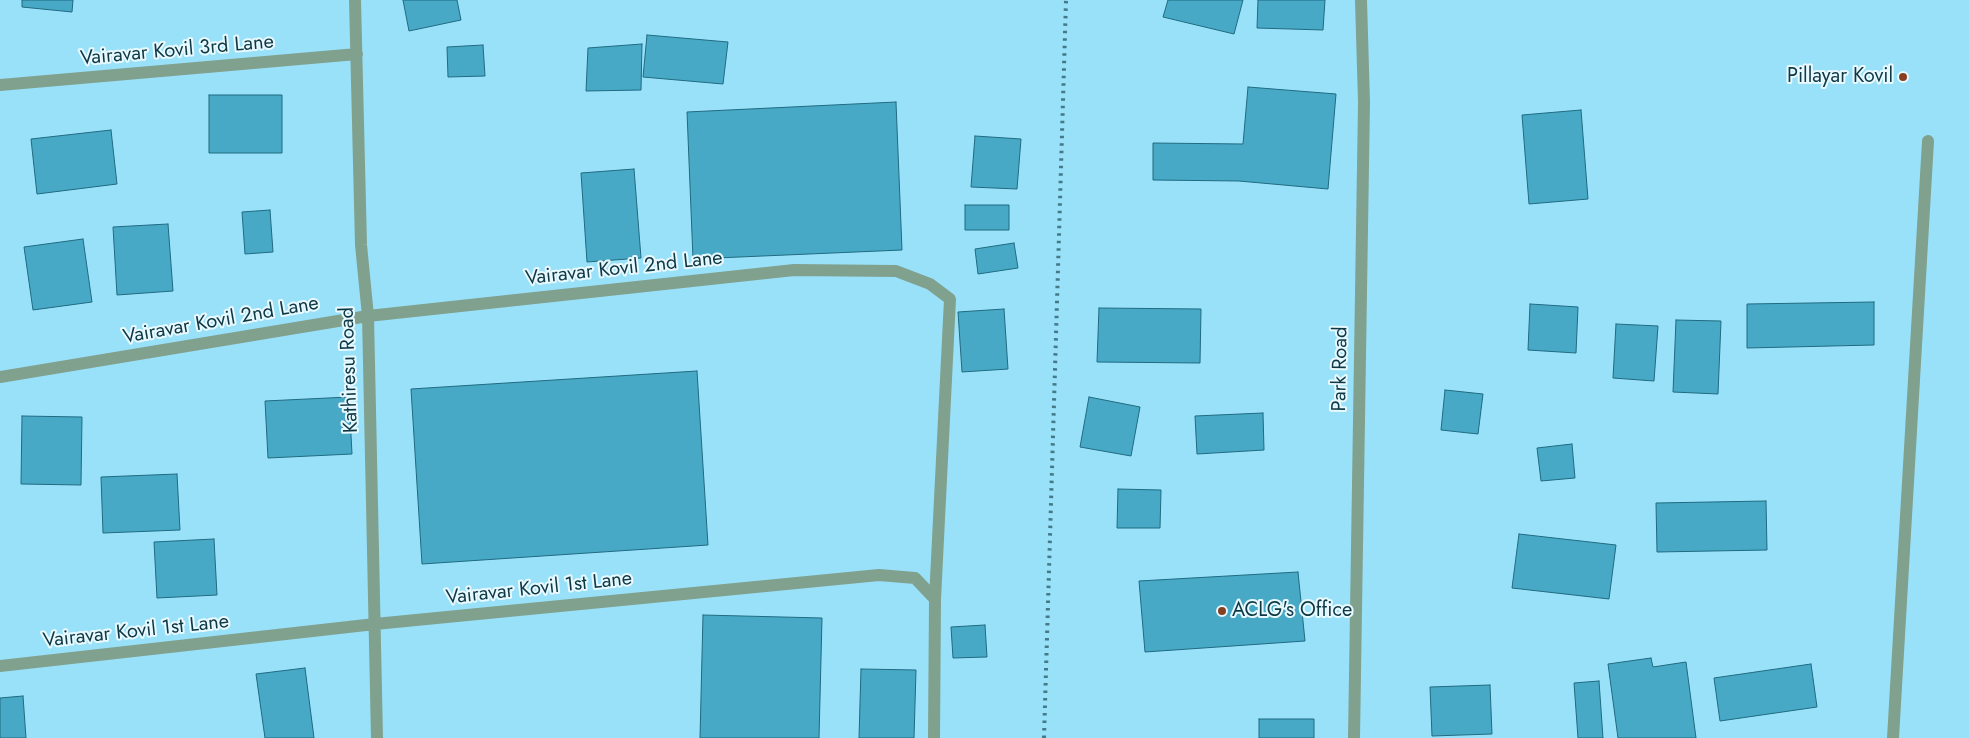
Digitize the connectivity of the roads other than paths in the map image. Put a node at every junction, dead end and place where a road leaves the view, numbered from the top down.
1 (355, 0) edge
2 (1361, 0) edge
3 (357, 54) junction
4 (0, 85) edge
5 (1928, 141) dead end
6 (368, 316) junction
7 (0, 377) edge
8 (935, 599) junction
9 (375, 624) junction
10 (0, 666) edge
11 (377, 738) edge
12 (934, 738) edge
13 (1354, 738) edge
14 (1894, 738) edge

1 - 3 street, Kathiresu Road
2 - 13 street, Park Road
3 - 4 street, Vairavar Kovil 3rd Lane
3 - 6 street, Kathiresu Road
5 - 14 street
6 - 7 street, Vairavar Kovil 2nd Lane
6 - 8 street, Vairavar Kovil 2nd Lane
6 - 9 street, Kathiresu Road
8 - 9 street, Vairavar Kovil 1st Lane
8 - 12 street
9 - 10 street, Vairavar Kovil 1st Lane
9 - 11 street, Kathiresu Road

